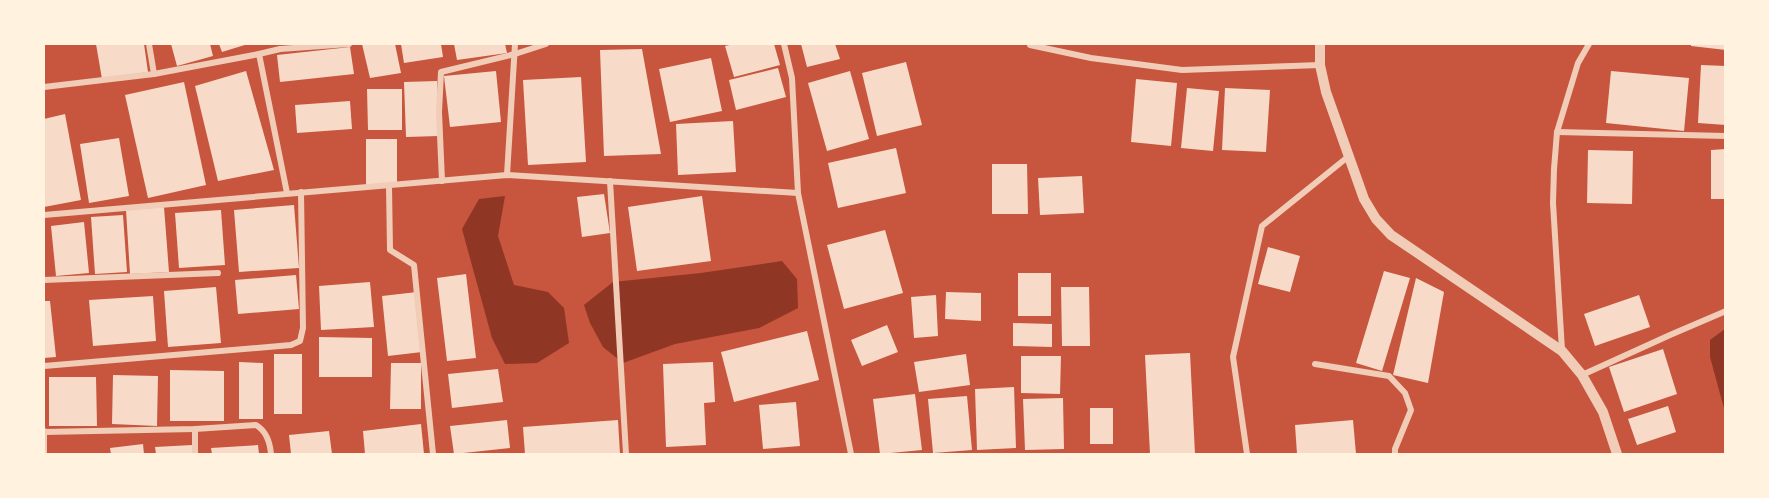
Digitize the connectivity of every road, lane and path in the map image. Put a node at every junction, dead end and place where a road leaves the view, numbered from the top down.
1 (148, 44) edge
2 (349, 44) edge
3 (514, 44) edge
4 (546, 44) edge
5 (784, 44) edge
6 (1320, 44) edge
7 (1589, 44) edge
8 (1030, 45) dead end
9 (259, 54) junction
10 (515, 54) junction
11 (1320, 65) junction
12 (153, 74) junction
13 (44, 87) edge
14 (1557, 132) junction
15 (1725, 136) edge
16 (1349, 156) junction
17 (507, 175) junction
18 (442, 180) junction
19 (610, 181) junction
20 (389, 186) junction
21 (301, 192) junction
22 (287, 193) junction
23 (798, 193) junction
24 (44, 215) edge
25 (218, 273) dead end
26 (44, 280) edge
27 (1725, 311) edge
28 (1562, 351) junction
29 (1315, 364) dead end
30 (44, 366) edge
31 (1582, 375) junction
32 (195, 429) junction
33 (44, 431) edge
34 (44, 454) edge
35 (195, 454) edge
36 (271, 454) edge
37 (433, 454) edge
38 (626, 454) edge
39 (851, 454) edge
40 (1247, 454) edge
41 (1395, 454) edge
42 (1617, 454) edge

1 - 12 street
2 - 9 street
3 - 10 street
4 - 10 street
5 - 23 street
6 - 11 street
7 - 14 street
8 - 11 street
9 - 12 street
9 - 22 street
10 - 17 street
10 - 18 street
11 - 16 street
12 - 13 street
14 - 15 street
14 - 28 street
16 - 28 street
16 - 40 street
17 - 18 street
17 - 19 street
18 - 20 street
19 - 23 street
19 - 38 street
20 - 21 street
20 - 37 street
21 - 22 street
21 - 30 street
22 - 24 street
23 - 39 street
25 - 26 street
27 - 31 street
28 - 31 street
29 - 41 street
31 - 42 street
32 - 33 street
32 - 35 street
32 - 36 street
33 - 34 street

